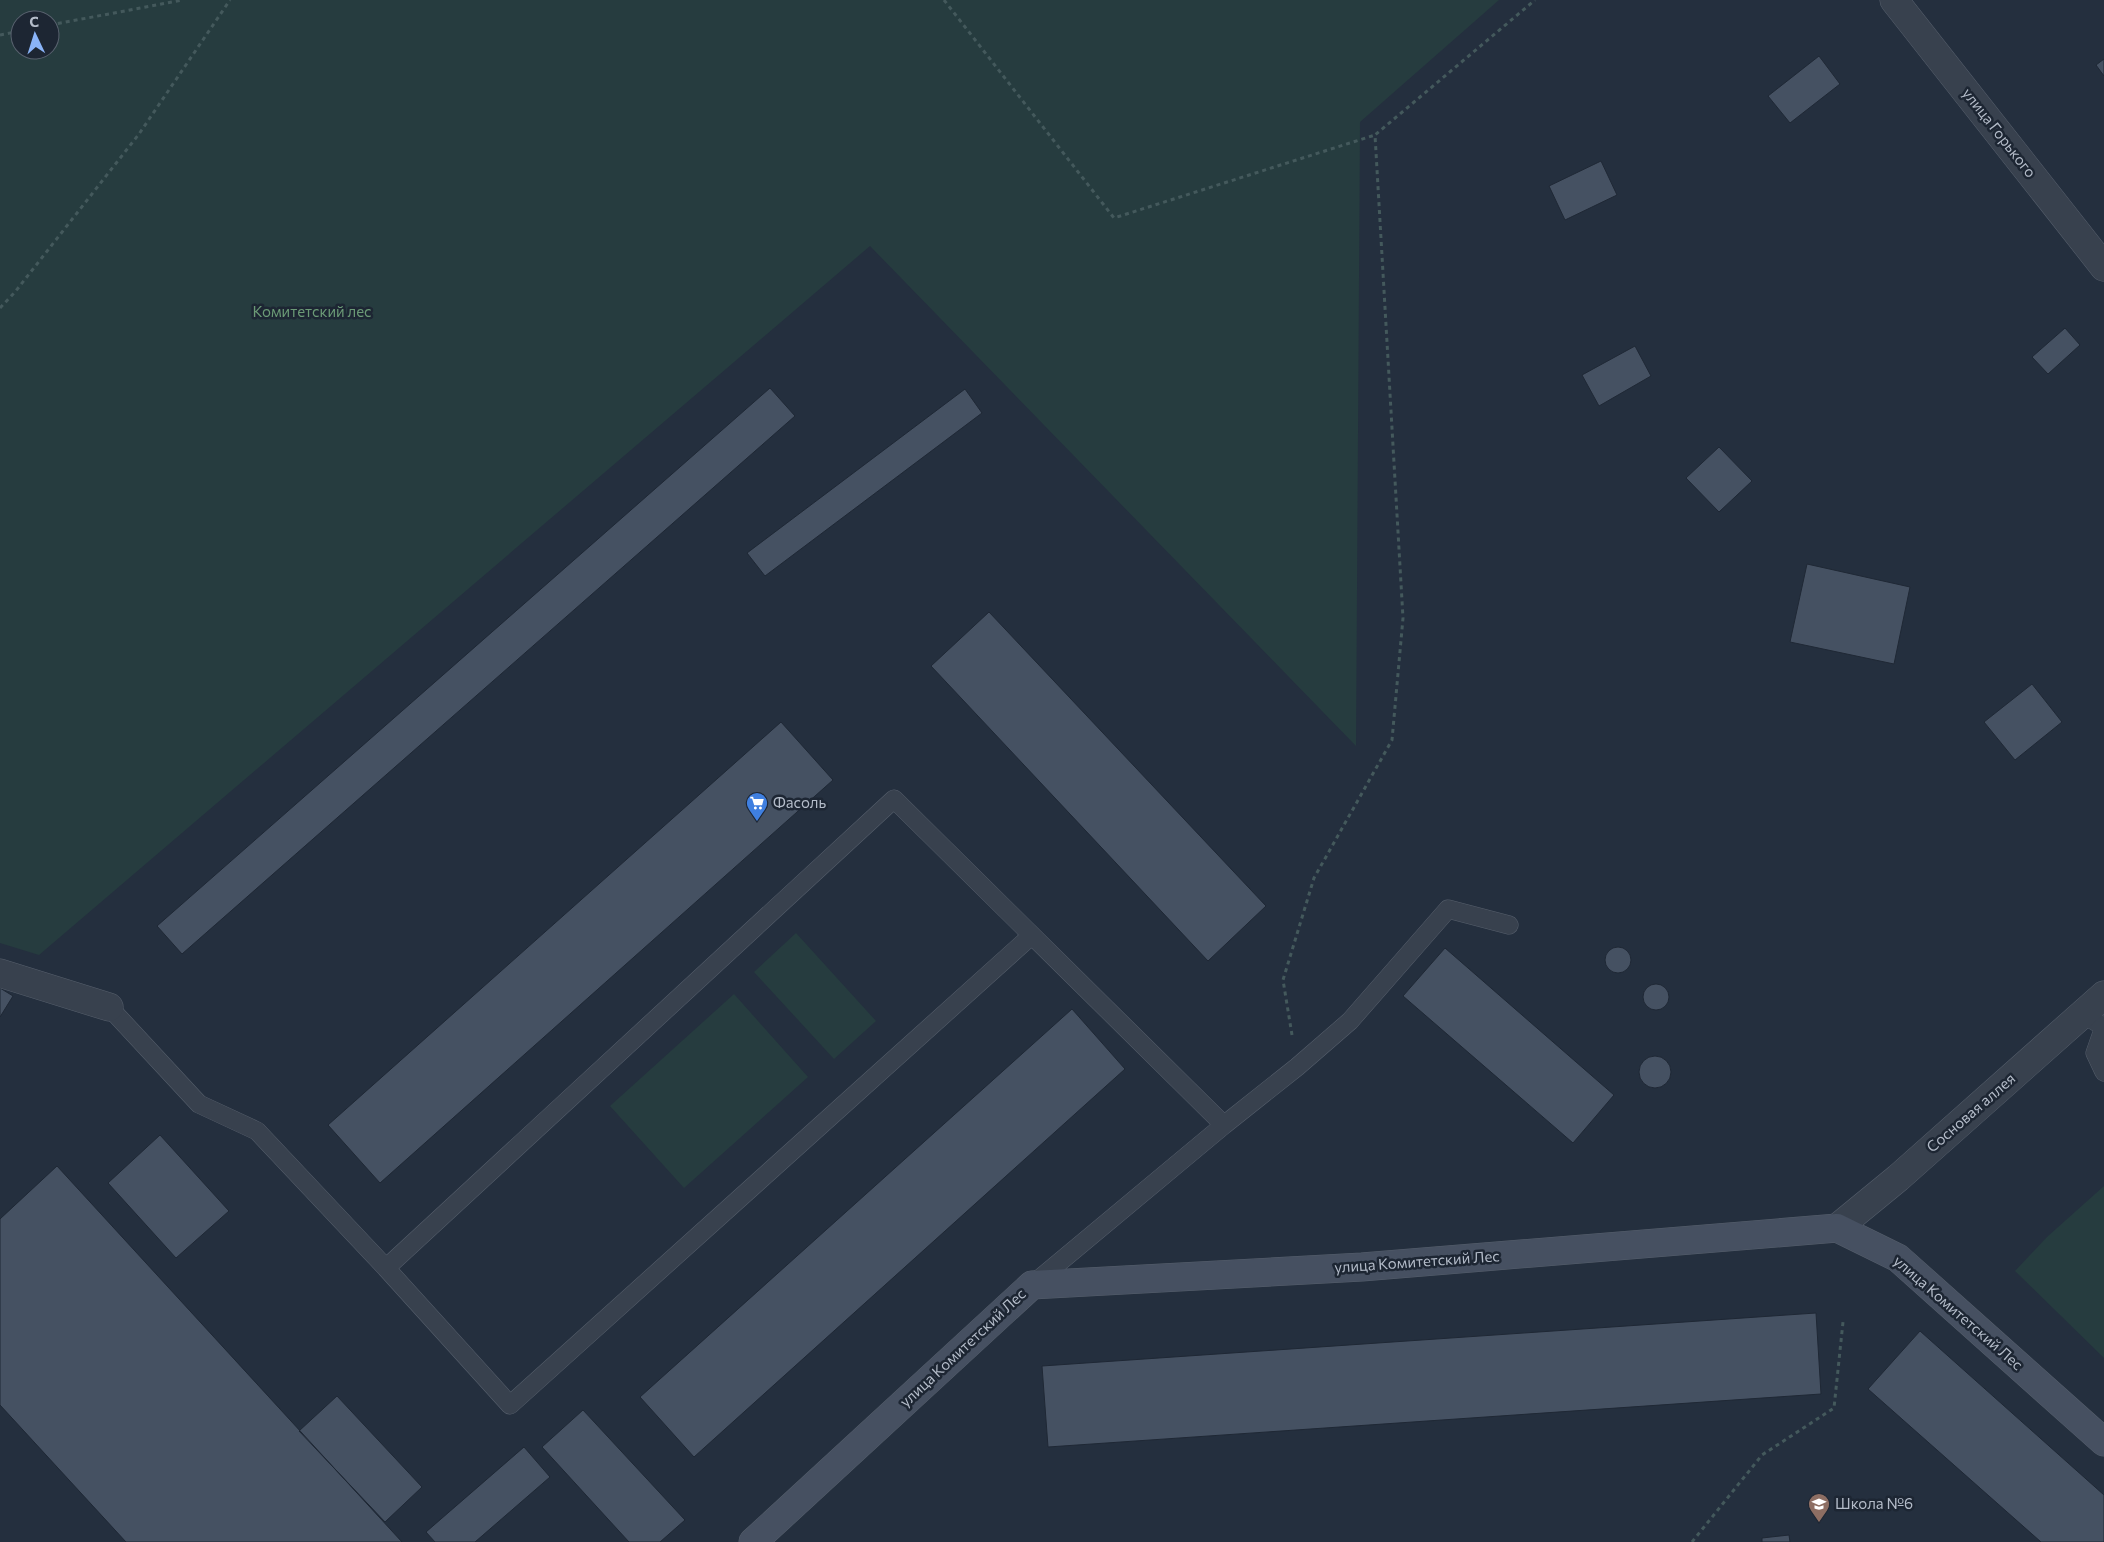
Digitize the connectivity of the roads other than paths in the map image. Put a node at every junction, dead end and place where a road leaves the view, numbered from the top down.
1 (1894, 0) edge
2 (2104, 267) edge
3 (1509, 925) dead end
4 (1031, 936) junction
5 (0, 974) edge
6 (2104, 995) edge
7 (109, 1007) joint
8 (2083, 1014) junction
9 (2104, 1072) edge
10 (1224, 1125) junction
11 (1837, 1228) junction
12 (386, 1268) junction
13 (1032, 1285) junction
14 (2104, 1442) edge
15 (753, 1542) edge

1 - 2 street, улица Горького
3 - 10 lane
4 - 10 lane
4 - 12 lane
4 - 12 lane
5 - 7 street
6 - 8 street, Сосновая аллея
7 - 12 lane
8 - 9 lane
8 - 11 street, Сосновая аллея
10 - 13 lane
11 - 13 street, улица Комитетский Лес
11 - 14 street, улица Комитетский Лес
13 - 15 street, улица Комитетский Лес

